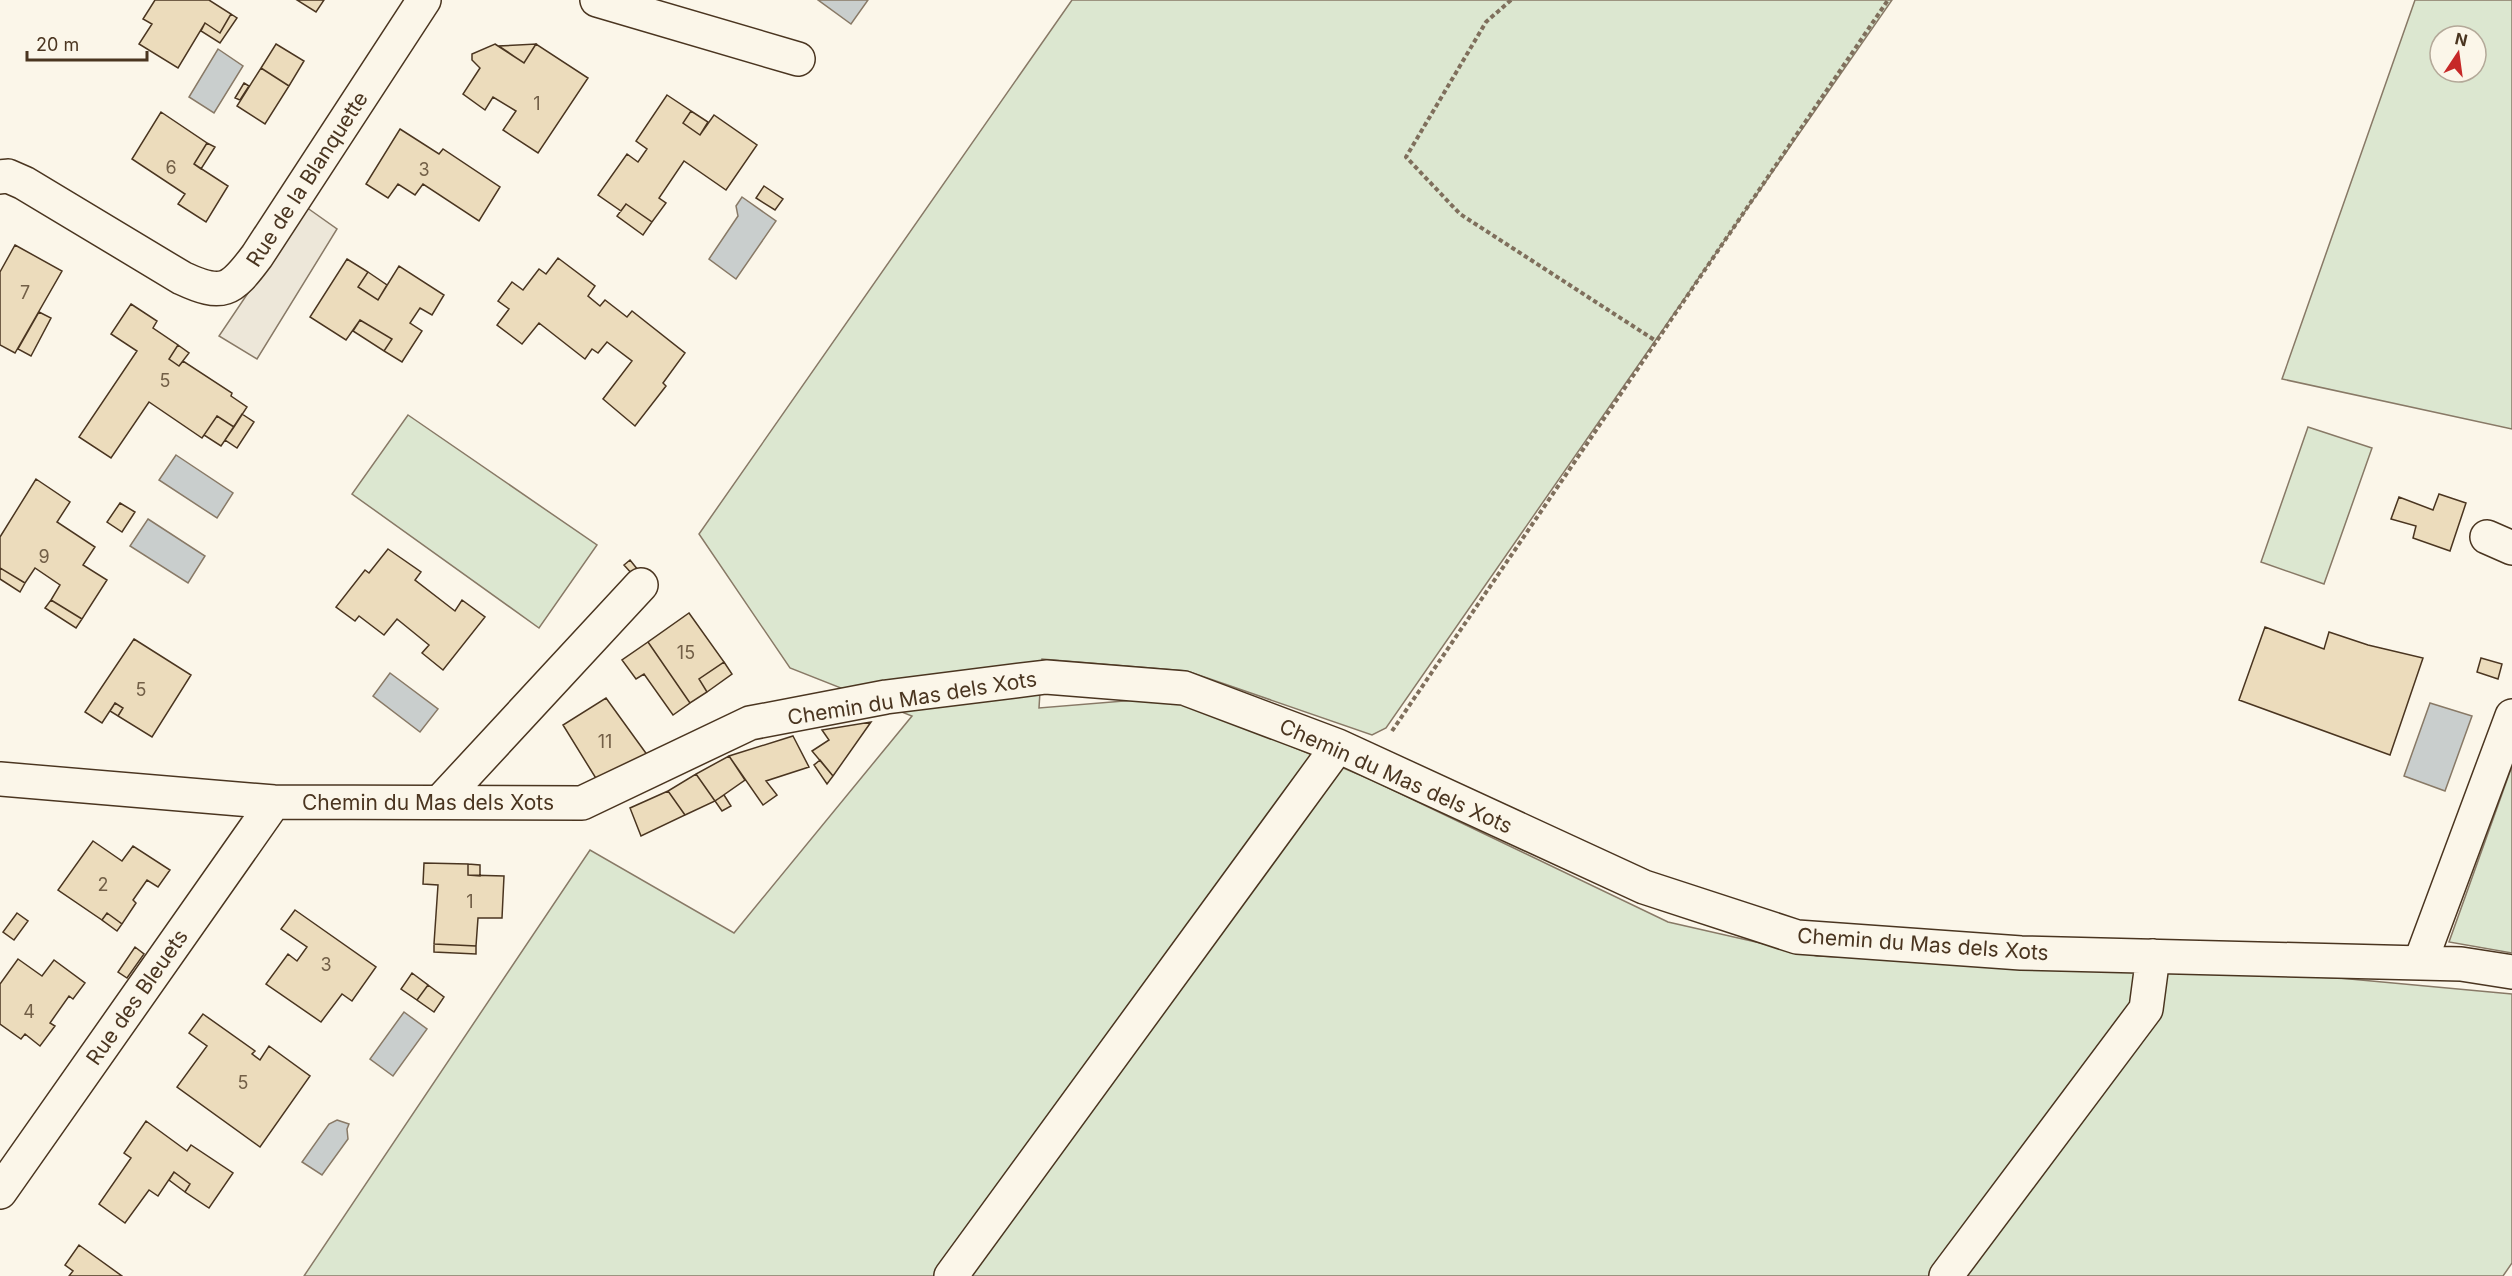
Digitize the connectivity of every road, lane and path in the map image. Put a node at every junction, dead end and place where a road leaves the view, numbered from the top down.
1 (424, 0) edge
2 (597, 0) edge
3 (1511, 0) edge
4 (1888, 0) edge
5 (798, 59) dead end
6 (0, 177) edge
7 (1656, 341) junction
8 (641, 585) dead end
9 (2512, 716) edge
10 (1338, 746) junction
11 (1371, 761) junction
12 (0, 779) edge
13 (274, 802) junction
14 (440, 802) junction
15 (2153, 956) junction
16 (2420, 963) junction
17 (2512, 972) edge
18 (0, 1192) edge
19 (951, 1276) edge
20 (1946, 1276) edge

1 - 6 street, Rue de la Blanquette
2 - 5 street
3 - 7 path
4 - 7 path
7 - 11 path
8 - 14 street
9 - 16 street
10 - 11 street, Chemin du Mas dels Xots
10 - 14 street, Chemin du Mas dels Xots
10 - 19 street
11 - 15 street, Chemin du Mas dels Xots
12 - 13 street, Chemin du Mas dels Xots
13 - 14 street, Chemin du Mas dels Xots
13 - 18 street, Rue des Bleuets
15 - 16 street, Chemin du Mas dels Xots
15 - 20 street
16 - 17 street, Chemin du Mas dels Xots

